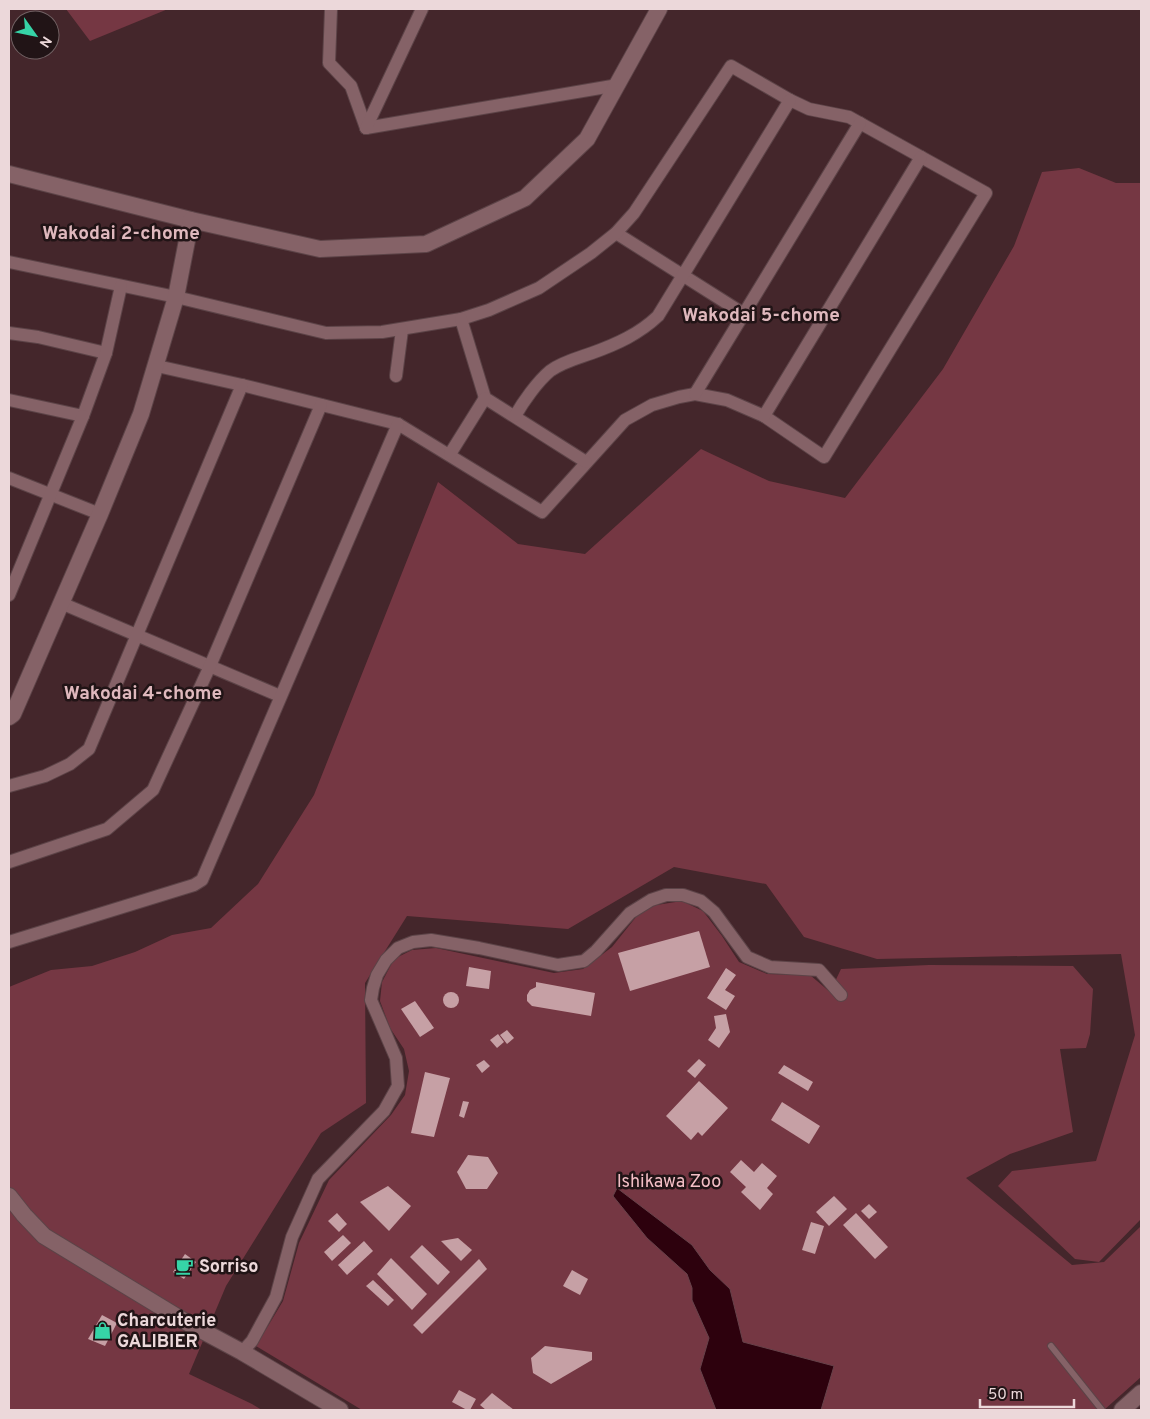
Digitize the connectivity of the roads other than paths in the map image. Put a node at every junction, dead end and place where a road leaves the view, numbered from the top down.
1 (331, 9) edge
2 (422, 9) edge
3 (659, 9) edge
4 (618, 85) junction
5 (790, 100) junction
6 (860, 123) junction
7 (366, 128) junction
8 (921, 157) junction
9 (9, 174) edge
10 (191, 220) junction
11 (616, 233) junction
12 (9, 262) edge
13 (683, 276) junction
14 (121, 286) junction
15 (176, 297) junction
16 (744, 314) junction
17 (461, 319) junction
18 (402, 330) junction
19 (9, 333) edge
20 (106, 354) junction
21 (156, 366) junction
22 (396, 376) dead end
23 (242, 385) junction
24 (695, 394) junction
25 (485, 398) junction
26 (9, 400) edge
27 (321, 405) junction
28 (83, 416) junction
29 (514, 416) junction
30 (764, 416) junction
31 (398, 424) junction
32 (450, 454) junction
33 (586, 462) junction
34 (9, 478) edge
35 (51, 494) junction
36 (100, 514) junction
37 (9, 595) edge
38 (62, 603) junction
39 (138, 635) junction
40 (210, 666) junction
41 (280, 696) junction
42 (9, 717) edge
43 (9, 786) edge
44 (9, 862) edge
45 (9, 942) edge
46 (841, 995) dead end
47 (9, 1196) edge
48 (1051, 1346) dead end
49 (242, 1352) junction
50 (1141, 1393) edge
51 (340, 1410) edge
52 (1102, 1410) edge
53 (1122, 1410) edge

1 - 7 street
2 - 7 street
3 - 4 street
4 - 7 street
4 - 10 street
5 - 6 street
5 - 11 street
5 - 13 street
6 - 8 street
6 - 16 street
8 - 30 street
8 - 30 street
9 - 10 street
10 - 15 street
11 - 13 street
11 - 17 street
12 - 14 street
13 - 16 street
13 - 29 street
14 - 15 street
14 - 20 street
15 - 18 street
15 - 21 street
16 - 24 street
17 - 18 street
17 - 25 street
18 - 22 street
19 - 20 street
20 - 28 street
21 - 23 street
21 - 36 street
23 - 27 street
23 - 39 street
24 - 30 street
24 - 33 street
25 - 29 street
25 - 32 street
26 - 28 street
27 - 31 street
27 - 40 street
28 - 35 street
29 - 33 street
31 - 32 street
31 - 41 street
32 - 33 street
34 - 35 street
35 - 36 street
35 - 37 street
36 - 38 street
38 - 39 street
38 - 42 street
39 - 40 street
39 - 43 street
40 - 41 street
40 - 44 street
41 - 45 street
46 - 49 street
47 - 49 street
48 - 52 lane
49 - 51 street
50 - 53 street

